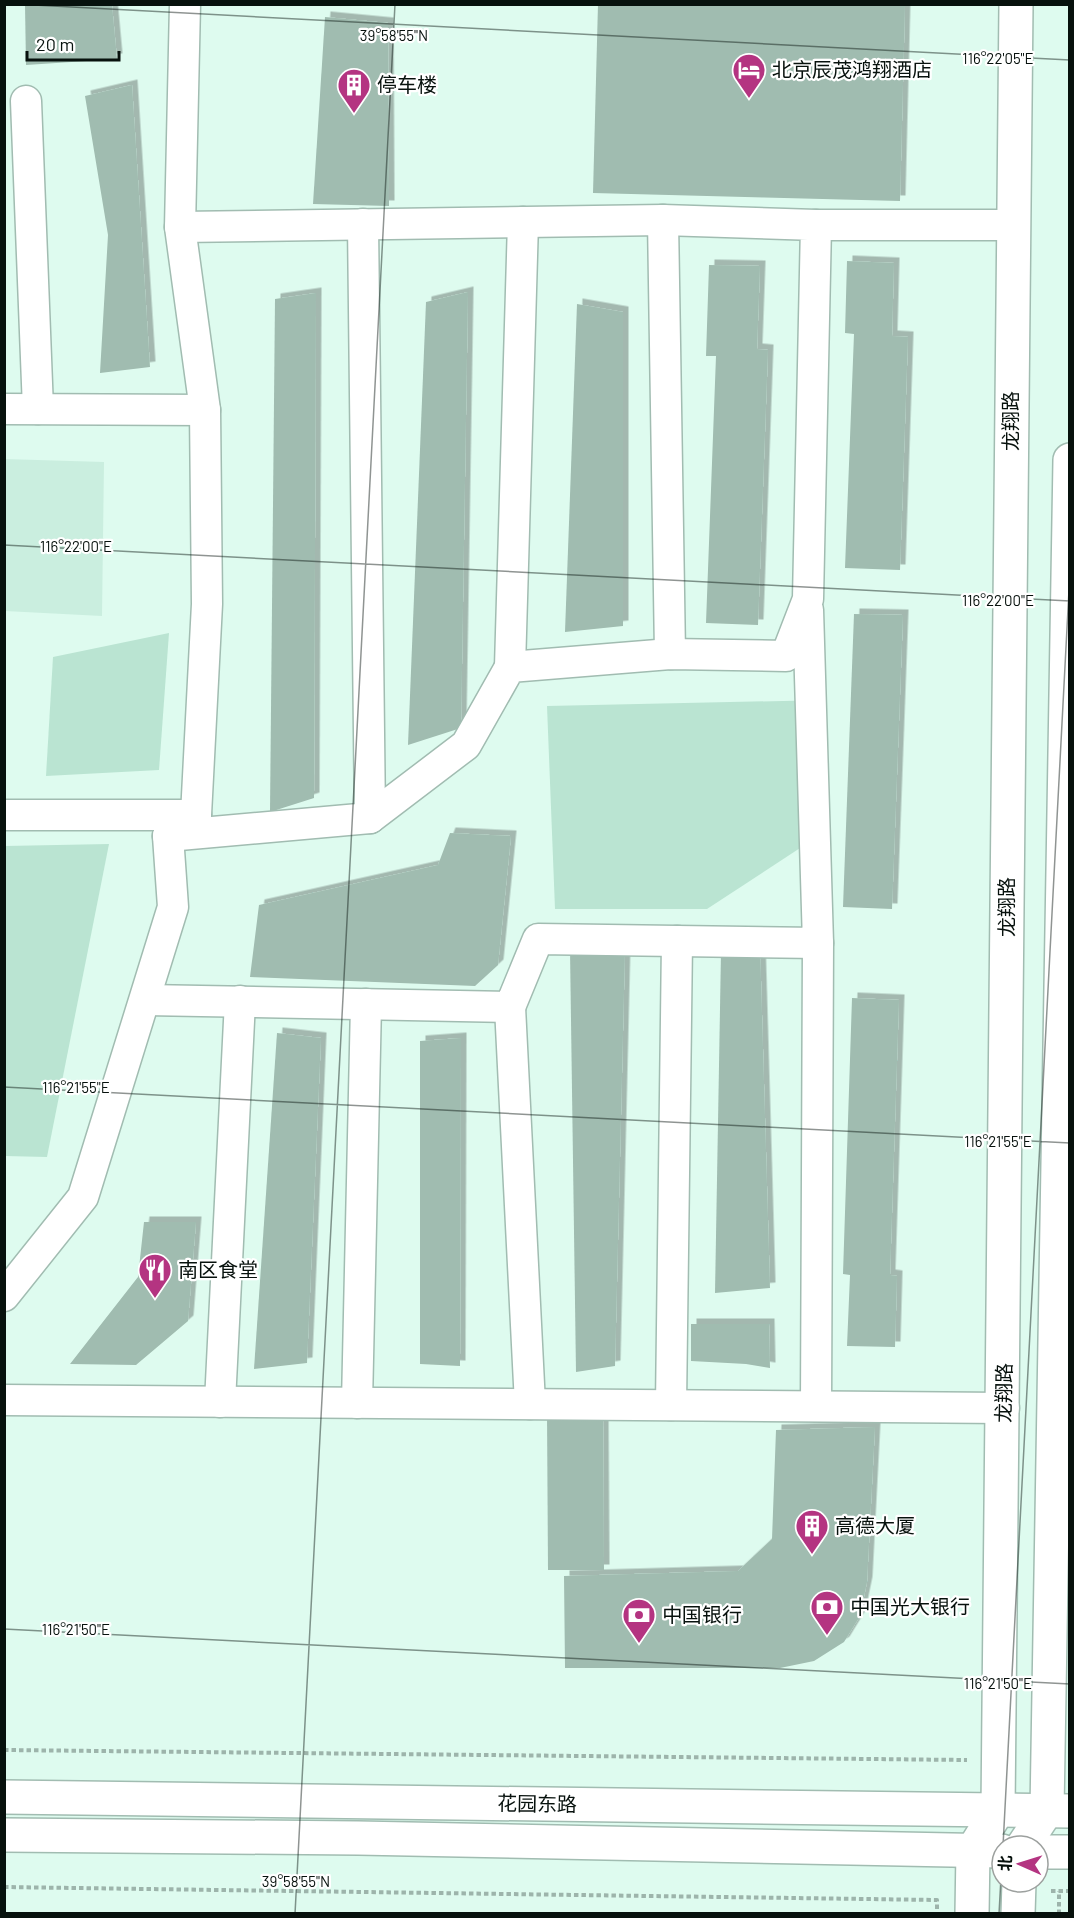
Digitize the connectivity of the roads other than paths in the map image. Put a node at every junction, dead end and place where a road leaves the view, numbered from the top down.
1 (185, 4) edge
2 (1016, 4) edge
3 (26, 101) dead end
4 (663, 220) junction
5 (523, 222) junction
6 (363, 224) junction
7 (816, 225) junction
8 (1012, 225) junction
9 (180, 227) junction
10 (4, 409) edge
11 (38, 409) junction
12 (205, 410) junction
13 (1070, 460) edge
14 (808, 599) junction
15 (670, 654) junction
16 (510, 667) junction
17 (1067, 745) edge
18 (4, 815) edge
19 (196, 815) junction
20 (370, 818) junction
21 (168, 836) junction
22 (677, 941) junction
23 (818, 943) junction
24 (146, 1000) junction
25 (240, 1001) junction
26 (366, 1004) junction
27 (510, 1007) junction
28 (4, 1296) edge
29 (4, 1400) edge
30 (220, 1402) junction
31 (357, 1402) junction
32 (530, 1404) junction
33 (671, 1405) junction
34 (816, 1406) junction
35 (1004, 1408) junction
36 (4, 1797) edge
37 (998, 1810) junction
38 (1058, 1810) edge
39 (4, 1834) edge
40 (1035, 1834) edge
41 (988, 1851) edge
42 (1050, 1852) edge
43 (1070, 1852) edge
44 (1019, 1894) edge
45 (972, 1914) edge
46 (1018, 1914) edge

1 - 9 street
2 - 8 street, 龙翔路
3 - 11 street
4 - 5 street
4 - 7 street
4 - 15 street
5 - 6 street
5 - 16 street
6 - 9 street
6 - 20 street
7 - 8 street
7 - 14 street
8 - 35 street, 龙翔路
9 - 12 street
10 - 11 street
11 - 12 street
12 - 19 street
13 - 17 street
14 - 15 street
14 - 23 street
15 - 16 street
16 - 20 street
17 - 38 street
18 - 19 street
19 - 21 street
20 - 21 street
21 - 24 street
22 - 23 street
22 - 27 street
22 - 33 street
23 - 34 street
24 - 25 street
24 - 28 street
25 - 26 street
25 - 30 street
26 - 27 street
26 - 31 street
27 - 32 street
29 - 30 street
30 - 31 street
31 - 32 street
32 - 33 street
33 - 34 street
34 - 35 street
35 - 37 street, 龙翔路
36 - 37 street, 花园东路
37 - 38 street, 花园东路
37 - 41 street
38 - 40 street
39 - 41 street, 花园东路
41 - 45 street
42 - 43 street
44 - 46 street

